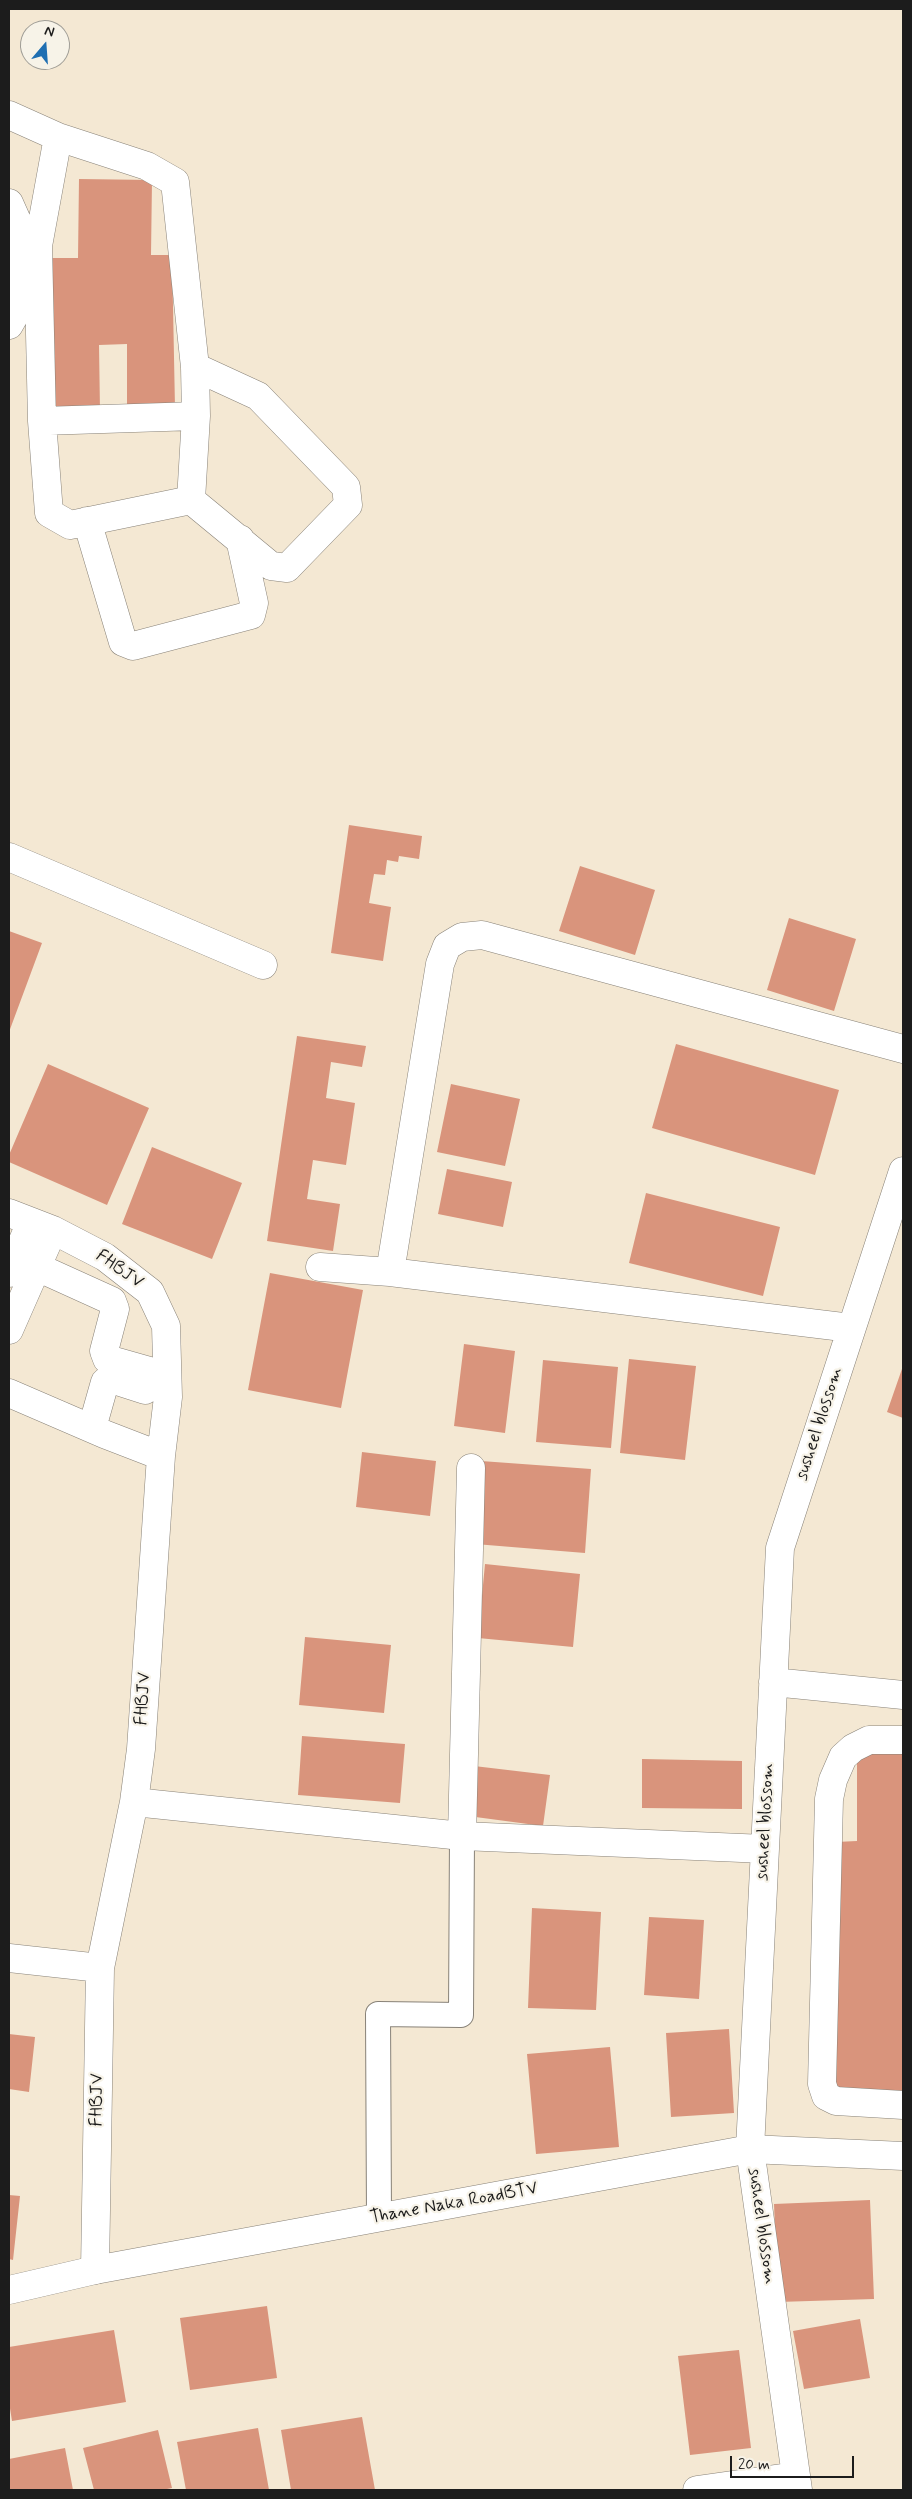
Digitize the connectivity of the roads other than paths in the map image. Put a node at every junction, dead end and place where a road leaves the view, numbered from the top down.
1 (9, 115) edge
2 (58, 137) junction
3 (9, 203) edge
4 (9, 325) edge
5 (195, 367) junction
6 (196, 416) junction
7 (42, 421) junction
8 (191, 500) junction
9 (87, 522) junction
10 (240, 539) junction
11 (9, 857) edge
12 (263, 965) dead end
13 (903, 1049) edge
14 (903, 1170) edge
15 (31, 1222) edge
16 (91, 1250) junction
17 (115, 1265) junction
18 (37, 1267) junction
19 (320, 1267) dead end
20 (390, 1272) junction
21 (9, 1273) edge
22 (89, 1291) junction
23 (851, 1328) junction
24 (9, 1330) edge
25 (167, 1378) junction
26 (9, 1393) edge
27 (92, 1428) junction
28 (162, 1456) junction
29 (471, 1468) dead end
30 (773, 1682) junction
31 (903, 1695) edge
32 (903, 1740) edge
33 (134, 1802) junction
34 (462, 1836) junction
35 (765, 1849) junction
36 (9, 1958) edge
37 (100, 1968) junction
38 (903, 2105) edge
39 (750, 2149) junction
40 (903, 2156) edge
41 (379, 2218) junction
42 (95, 2270) junction
43 (9, 2290) edge
44 (797, 2483) edge
45 (697, 2490) edge

1 - 2 street
2 - 5 street
2 - 7 street
3 - 4 street
5 - 6 street
5 - 10 street
6 - 7 street
6 - 8 street
7 - 9 street
8 - 9 street
8 - 10 street
9 - 10 street
11 - 12 street
13 - 20 street
14 - 23 street, susheel blossom
15 - 16 street, FHBJV
15 - 18 street
15 - 21 street
16 - 17 street, FHBJV
16 - 22 street
17 - 22 street
17 - 25 street, FHBJV
18 - 22 street
18 - 24 street
19 - 20 street
20 - 23 street
22 - 25 street
23 - 30 street, susheel blossom
25 - 27 street
25 - 28 street, FHBJV
26 - 27 street
27 - 28 street
28 - 33 street, FHBJV
29 - 34 street
30 - 31 street
30 - 35 street, susheel blossom
32 - 38 street
33 - 34 street
33 - 37 street, FHBJV
34 - 35 street
34 - 41 lane
35 - 39 street, susheel blossom
36 - 37 street
37 - 42 street, FHBJV
39 - 40 street, Thane Naka RoadBTV
39 - 41 street, Thane Naka RoadBTV
39 - 44 street, susheel blossom
41 - 42 street, Thane Naka RoadBTV
42 - 43 street, Thane Naka RoadBTV
44 - 45 street

